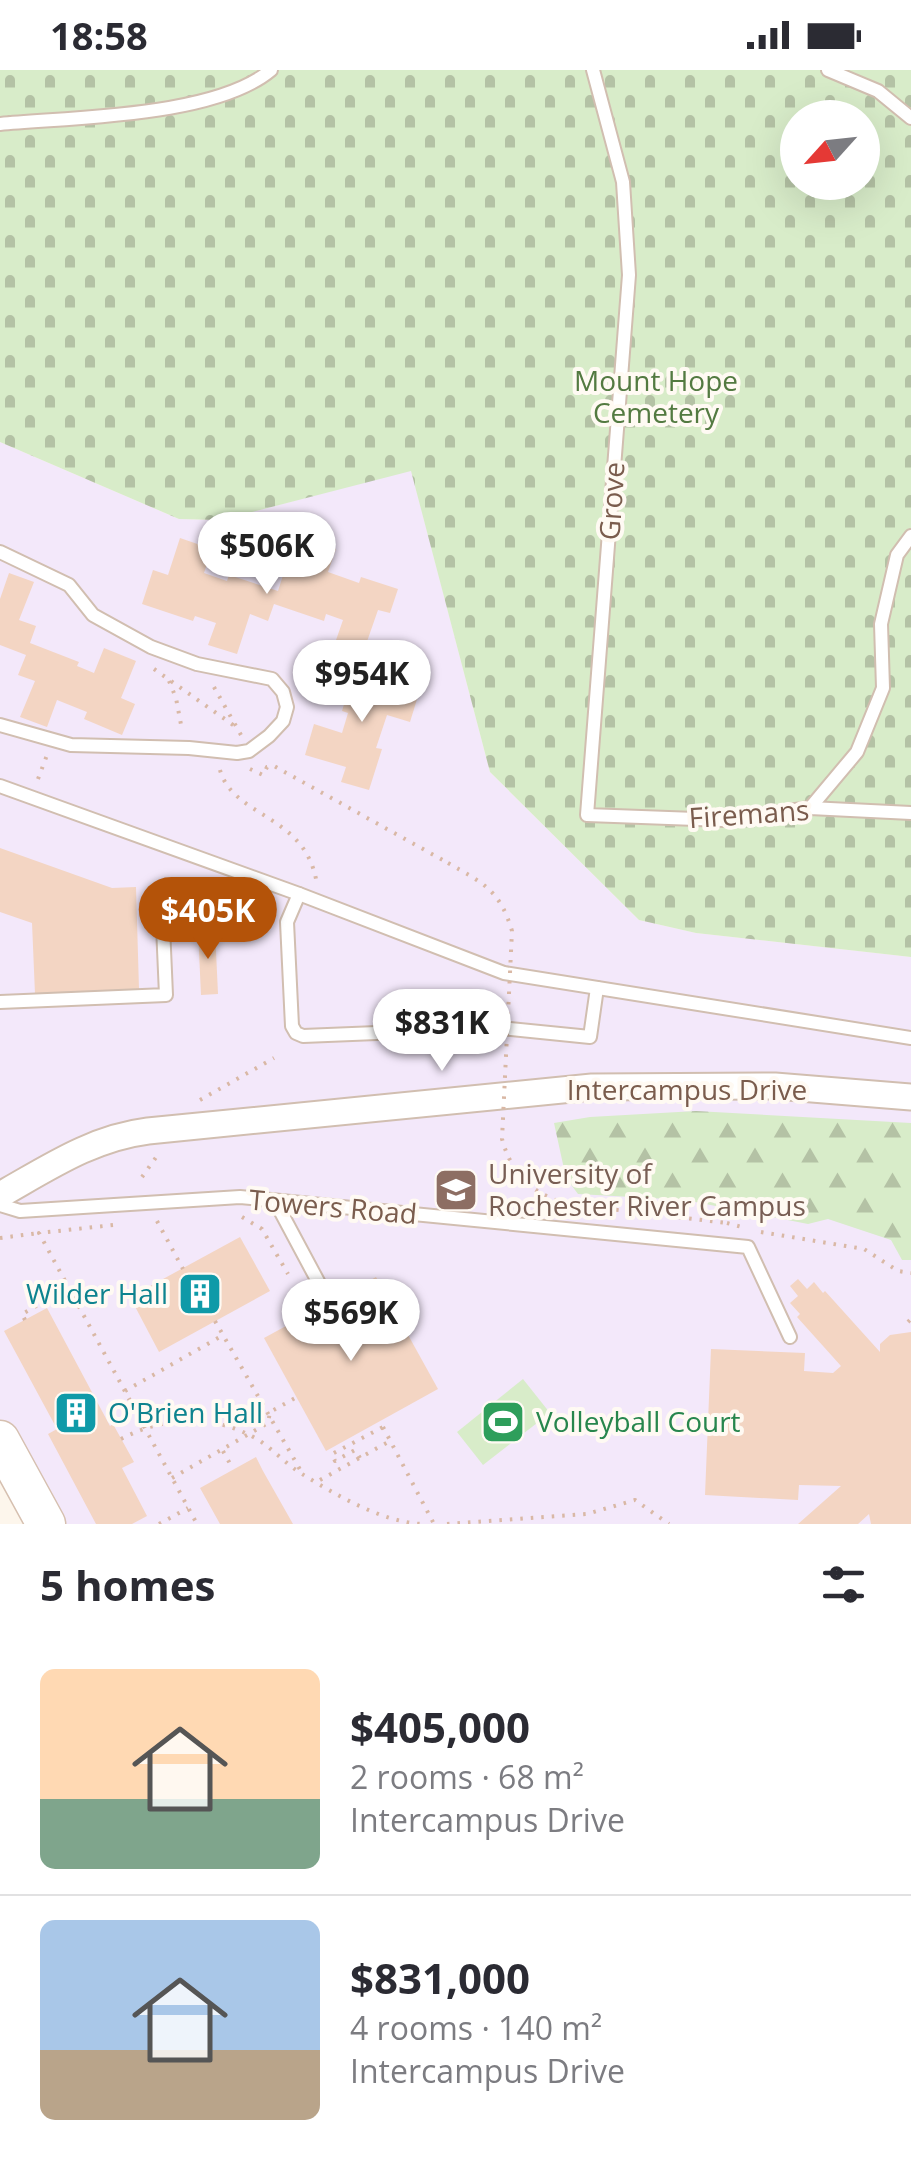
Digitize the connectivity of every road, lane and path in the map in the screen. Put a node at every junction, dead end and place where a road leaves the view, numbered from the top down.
1 (271, 70) edge
2 (593, 70) edge
3 (828, 70) edge
4 (911, 118) edge
5 (0, 124) edge
6 (911, 536) edge
7 (0, 552) edge
8 (210, 666) junction
9 (151, 667) dead end
10 (169, 680) junction
11 (0, 725) edge
12 (236, 727) junction
13 (243, 739) dead end
14 (183, 740) dead end
15 (47, 754) dead end
16 (218, 762) dead end
17 (43, 765) dead end
18 (242, 766) dead end
19 (0, 786) edge
20 (810, 808) junction
21 (911, 812) edge
22 (587, 816) joint
23 (316, 878) dead end
24 (299, 894) junction
25 (164, 926) dead end
26 (597, 988) junction
27 (0, 1002) edge
28 (911, 1038) edge
29 (274, 1058) dead end
30 (911, 1097) edge
31 (201, 1098) dead end
32 (158, 1155) dead end
33 (142, 1177) dead end
34 (0, 1195) edge
35 (275, 1200) junction
36 (0, 1205) edge
37 (232, 1215) dead end
38 (157, 1221) junction
39 (166, 1221) dead end
40 (147, 1222) dead end
41 (128, 1224) dead end
42 (744, 1228) dead end
43 (762, 1232) dead end
44 (39, 1233) junction
45 (0, 1238) edge
46 (182, 1268) dead end
47 (911, 1273) edge
48 (288, 1274) dead end
49 (68, 1288) junction
50 (329, 1302) dead end
51 (25, 1320) dead end
52 (216, 1321) dead end
53 (225, 1334) junction
54 (790, 1336) dead end
55 (125, 1392) junction
56 (297, 1398) dead end
57 (270, 1412) junction
58 (144, 1427) junction
59 (248, 1436) junction
60 (122, 1439) dead end
61 (0, 1440) edge
62 (390, 1441) junction
63 (223, 1450) junction
64 (0, 1458) edge
65 (360, 1458) junction
66 (233, 1469) dead end
67 (303, 1475) junction
68 (172, 1478) junction
69 (318, 1481) junction
70 (188, 1508) junction
71 (409, 1523) edge
72 (23, 1524) edge
73 (46, 1524) edge
74 (159, 1524) edge
75 (197, 1524) edge
76 (422, 1524) edge
77 (434, 1524) edge
78 (447, 1524) edge
79 (670, 1524) edge

1 - 5 lane
2 - 22 lane, Grove
3 - 4 lane
6 - 20 lane
7 - 8 lane
8 - 11 lane
8 - 12 path
9 - 10 path
10 - 12 path
10 - 14 path
12 - 13 path
15 - 17 path
16 - 23 path
18 - 42 path, bridge
19 - 24 lane
20 - 21 lane, Firemans
20 - 22 lane, Firemans
24 - 26 lane
24 - 26 lane
25 - 27 lane
26 - 28 lane
29 - 31 path
30 - 34 street, Intercampus Drive
32 - 33 path
35 - 36 lane, Towers Road
35 - 50 lane
35 - 54 lane, Towers Road
37 - 48 path
38 - 39 path
38 - 40 path
38 - 46 path
41 - 44 path
43 - 47 path
44 - 45 path
44 - 49 path
49 - 51 path
49 - 55 path
52 - 53 path
53 - 55 path
53 - 57 path
55 - 58 path
56 - 57 path
57 - 59 path
57 - 67 path
58 - 59 path
58 - 60 path
58 - 68 path
59 - 63 path
59 - 67 path
61 - 73 street
62 - 65 path
62 - 65 path
62 - 77 path
63 - 66 path
63 - 68 path
64 - 72 street
65 - 69 path
67 - 69 path
68 - 70 path
69 - 71 path
70 - 74 path
70 - 75 path
71 - 76 path
78 - 79 path

